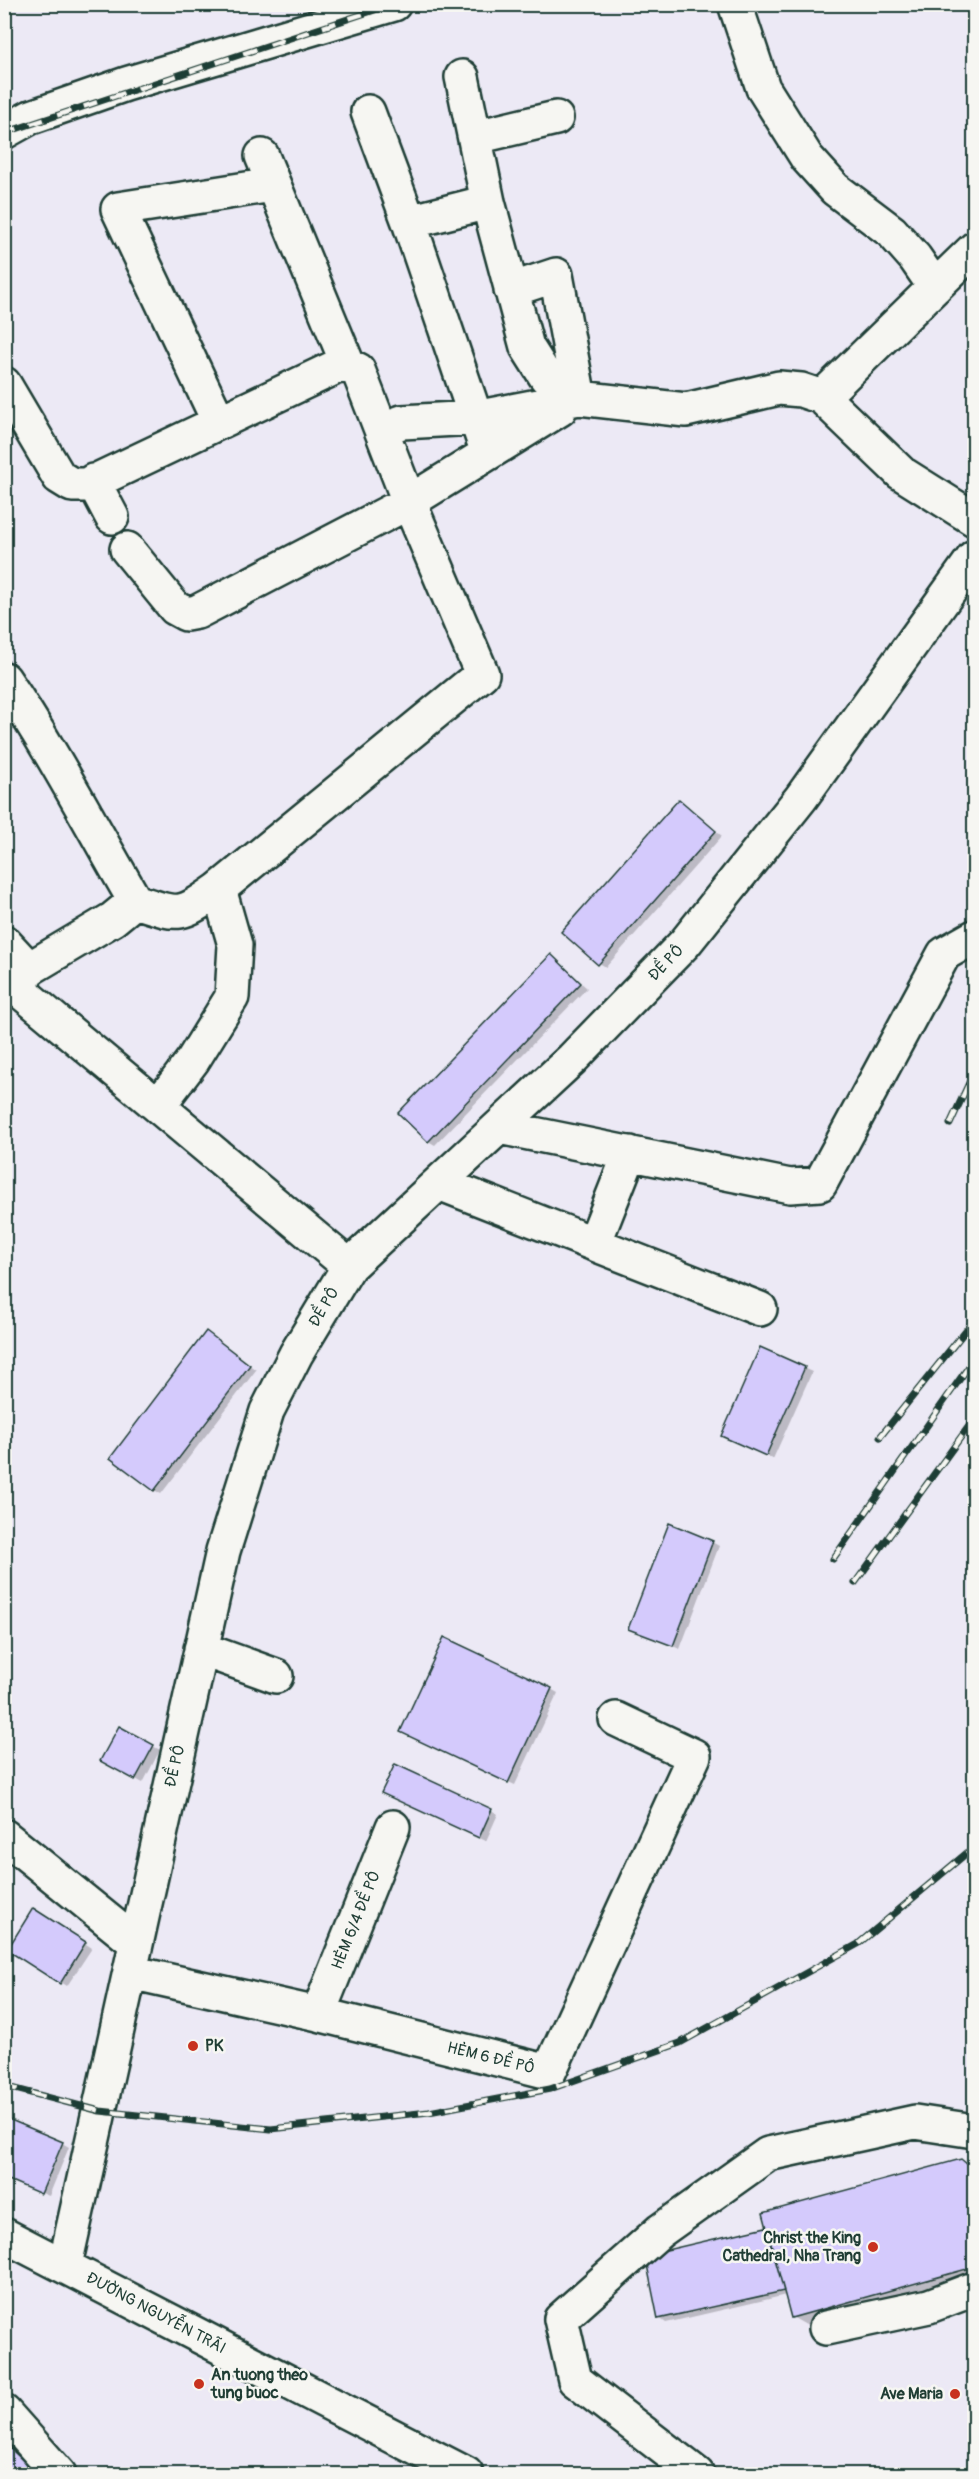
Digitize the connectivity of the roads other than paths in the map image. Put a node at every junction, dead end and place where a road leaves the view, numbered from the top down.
1 (394, 4) edge
2 (735, 4) edge
3 (462, 77) dead end
4 (368, 112) dead end
5 (556, 118) dead end
6 (4, 132) edge
7 (476, 137) junction
8 (488, 202) junction
9 (409, 222) junction
10 (975, 249) edge
11 (935, 287) junction
12 (511, 290) junction
13 (348, 365) junction
14 (4, 384) edge
15 (822, 397) junction
16 (579, 398) junction
17 (475, 418) junction
18 (219, 422) junction
19 (382, 429) junction
20 (488, 453) junction
21 (93, 481) junction
22 (408, 502) junction
23 (112, 517) dead end
24 (975, 519) edge
25 (127, 549) dead end
26 (975, 556) edge
27 (4, 679) edge
28 (219, 889) junction
29 (135, 901) junction
30 (975, 937) edge
31 (4, 942) edge
32 (29, 969) junction
33 (158, 1106) junction
34 (499, 1126) junction
35 (630, 1153) junction
36 (439, 1183) junction
37 (594, 1244) junction
38 (349, 1266) junction
39 (760, 1310) dead end
40 (201, 1649) junction
41 (276, 1676) dead end
42 (616, 1719) dead end
43 (393, 1827) dead end
44 (4, 1836) edge
45 (133, 1958) junction
46 (318, 2014) junction
47 (975, 2131) edge
48 (4, 2235) edge
49 (65, 2265) junction
50 (975, 2289) edge
51 (825, 2328) dead end
52 (4, 2412) edge
53 (59, 2475) edge
54 (466, 2475) edge
55 (697, 2475) edge

1 - 6 street
2 - 11 street
3 - 7 street
4 - 9 street
5 - 7 street
7 - 8 street
8 - 9 street
8 - 12 street
9 - 17 street
10 - 11 street
11 - 15 street
12 - 16 street
12 - 16 street
13 - 18 street
13 - 18 street
13 - 19 street
14 - 21 street
15 - 16 street
15 - 24 street
16 - 17 street
16 - 20 street
17 - 19 street
17 - 20 street
18 - 21 street
19 - 22 street
20 - 22 street
21 - 23 street
22 - 25 street
22 - 28 street
26 - 34 street, ĐỀ PÔ
27 - 29 street
28 - 29 street
28 - 33 street
29 - 32 street
30 - 35 street
31 - 32 street
32 - 33 street
33 - 38 street
34 - 35 street
34 - 36 street, ĐỀ PÔ
35 - 37 street
36 - 37 street
36 - 38 street, ĐỀ PÔ
37 - 39 street
38 - 40 street, ĐỀ PÔ
40 - 41 street
40 - 45 street, ĐỀ PÔ
42 - 46 street, HẺM 6 ĐỀ PÔ
43 - 46 street, HẺM 6/4 ĐỀ PÔ
44 - 45 street
45 - 46 street, HẺM 6 ĐỀ PÔ
45 - 49 street, ĐỀ PÔ
47 - 55 street
48 - 49 street, ĐƯỜNG NGUYỄN TRÃI
49 - 54 street, ĐƯỜNG NGUYỄN TRÃI
50 - 51 street
52 - 53 street

